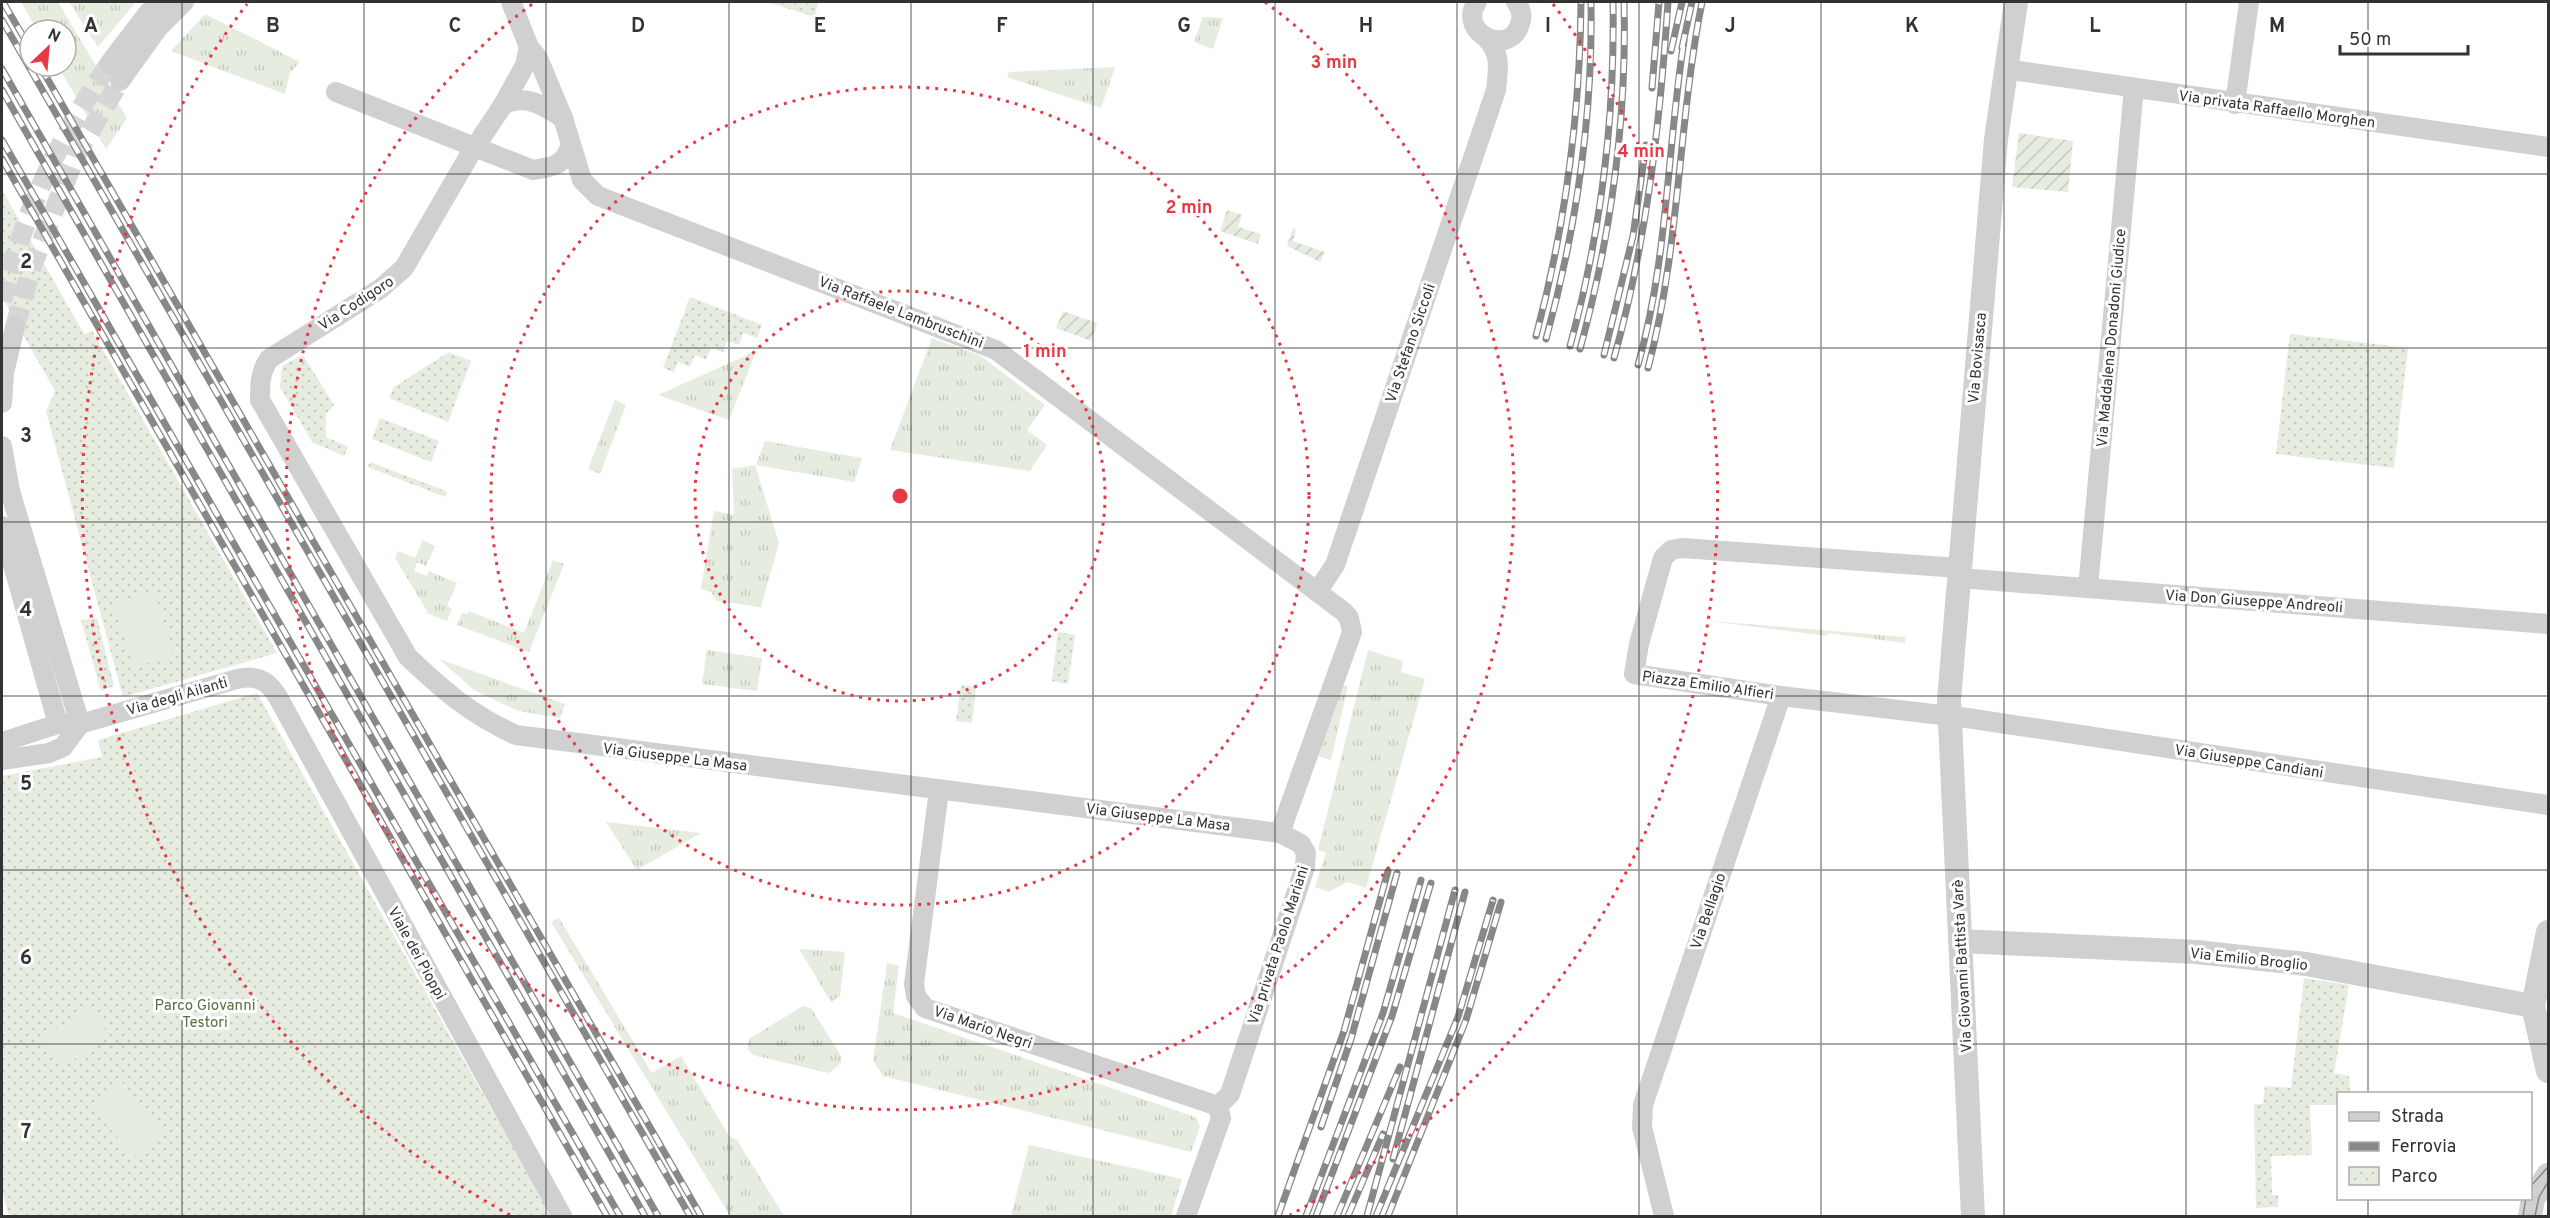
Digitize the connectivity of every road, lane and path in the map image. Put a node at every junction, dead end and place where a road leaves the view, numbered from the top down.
1 (160, 2) edge
2 (184, 2) edge
3 (511, 2) edge
4 (1477, 2) edge
5 (2016, 2) edge
6 (2249, 2) edge
7 (1519, 3) edge
8 (1514, 34) junction
9 (1486, 38) junction
10 (529, 47) junction
11 (109, 64) tunnel mouth
12 (2005, 69) junction
13 (120, 81) tunnel mouth
14 (2134, 88) junction
15 (1496, 90) junction
16 (336, 92) dead end
17 (2235, 104) junction
18 (503, 105) junction
19 (563, 118) junction
20 (571, 144) junction
21 (2548, 147) edge
22 (474, 148) junction
23 (15, 327) tunnel mouth
24 (260, 382) joint
25 (2, 403) edge
26 (2, 446) edge
27 (2, 526) edge
28 (1959, 573) junction
29 (2088, 588) junction
30 (1317, 592) junction
31 (2548, 624) edge
32 (272, 688) joint
33 (1781, 696) junction
34 (1949, 716) junction
35 (58, 724) junction
36 (80, 724) junction
37 (2, 742) edge
38 (2, 760) edge
39 (939, 790) junction
40 (2548, 805) edge
41 (1280, 833) junction
42 (2548, 932) edge
43 (1961, 941) junction
44 (2533, 1006) junction
45 (2548, 1071) edge
46 (1218, 1106) junction
47 (2548, 1175) edge
48 (562, 1216) edge
49 (1186, 1216) edge
50 (1664, 1216) edge
51 (1973, 1216) edge
52 (2530, 1216) edge

1 - 11 street
2 - 13 street
3 - 10 street
4 - 9 street, Via Stefano Siccoli
5 - 12 street, Via Bovisasca
6 - 17 street
7 - 8 street, Via Stefano Siccoli
8 - 9 street
8 - 15 street, Via Stefano Siccoli
9 - 15 street, Via Stefano Siccoli
10 - 18 street
10 - 19 street
12 - 14 street, Via privata Raffaello Morghen
12 - 28 street, Via Bovisasca
14 - 17 street, Via privata Raffaello Morghen
14 - 29 street, Via Maddalena Donadoni Giudice
15 - 30 street, Via Stefano Siccoli
16 - 22 street
17 - 21 street, Via privata Raffaello Morghen
18 - 19 street
18 - 22 street
19 - 20 street
20 - 22 street
20 - 30 street, Via Raffaele Lambruschini
22 - 24 street, Via Codigoro
23 - 25 street
24 - 39 street, Via Giuseppe La Masa
26 - 36 street
27 - 35 street
28 - 29 street, Via Don Giuseppe Andreoli
28 - 33 street, Piazza Emilio Alfieri
28 - 34 street, Via Bovisasca
29 - 31 street, Via Don Giuseppe Andreoli
30 - 41 street
32 - 36 street, Via degli Ailanti
32 - 48 street, Viale dei Pioppi
33 - 34 street, Piazza Emilio Alfieri
33 - 50 street, Via Bellagio
34 - 40 street, Via Giuseppe Candiani
34 - 43 street, Via Giovanni Battista Varè
35 - 36 street, Via degli Ailanti
35 - 37 street, Via degli Ailanti
36 - 38 street
39 - 41 street, Via Giuseppe La Masa
39 - 46 street, Via Mario Negri
41 - 46 street, Via privata Paolo Mariani
42 - 44 street
43 - 44 street, Via Emilio Broglio
43 - 51 street, Via Giovanni Battista Varè
44 - 45 street
46 - 49 street, Via privata Paolo Mariani
47 - 52 street

